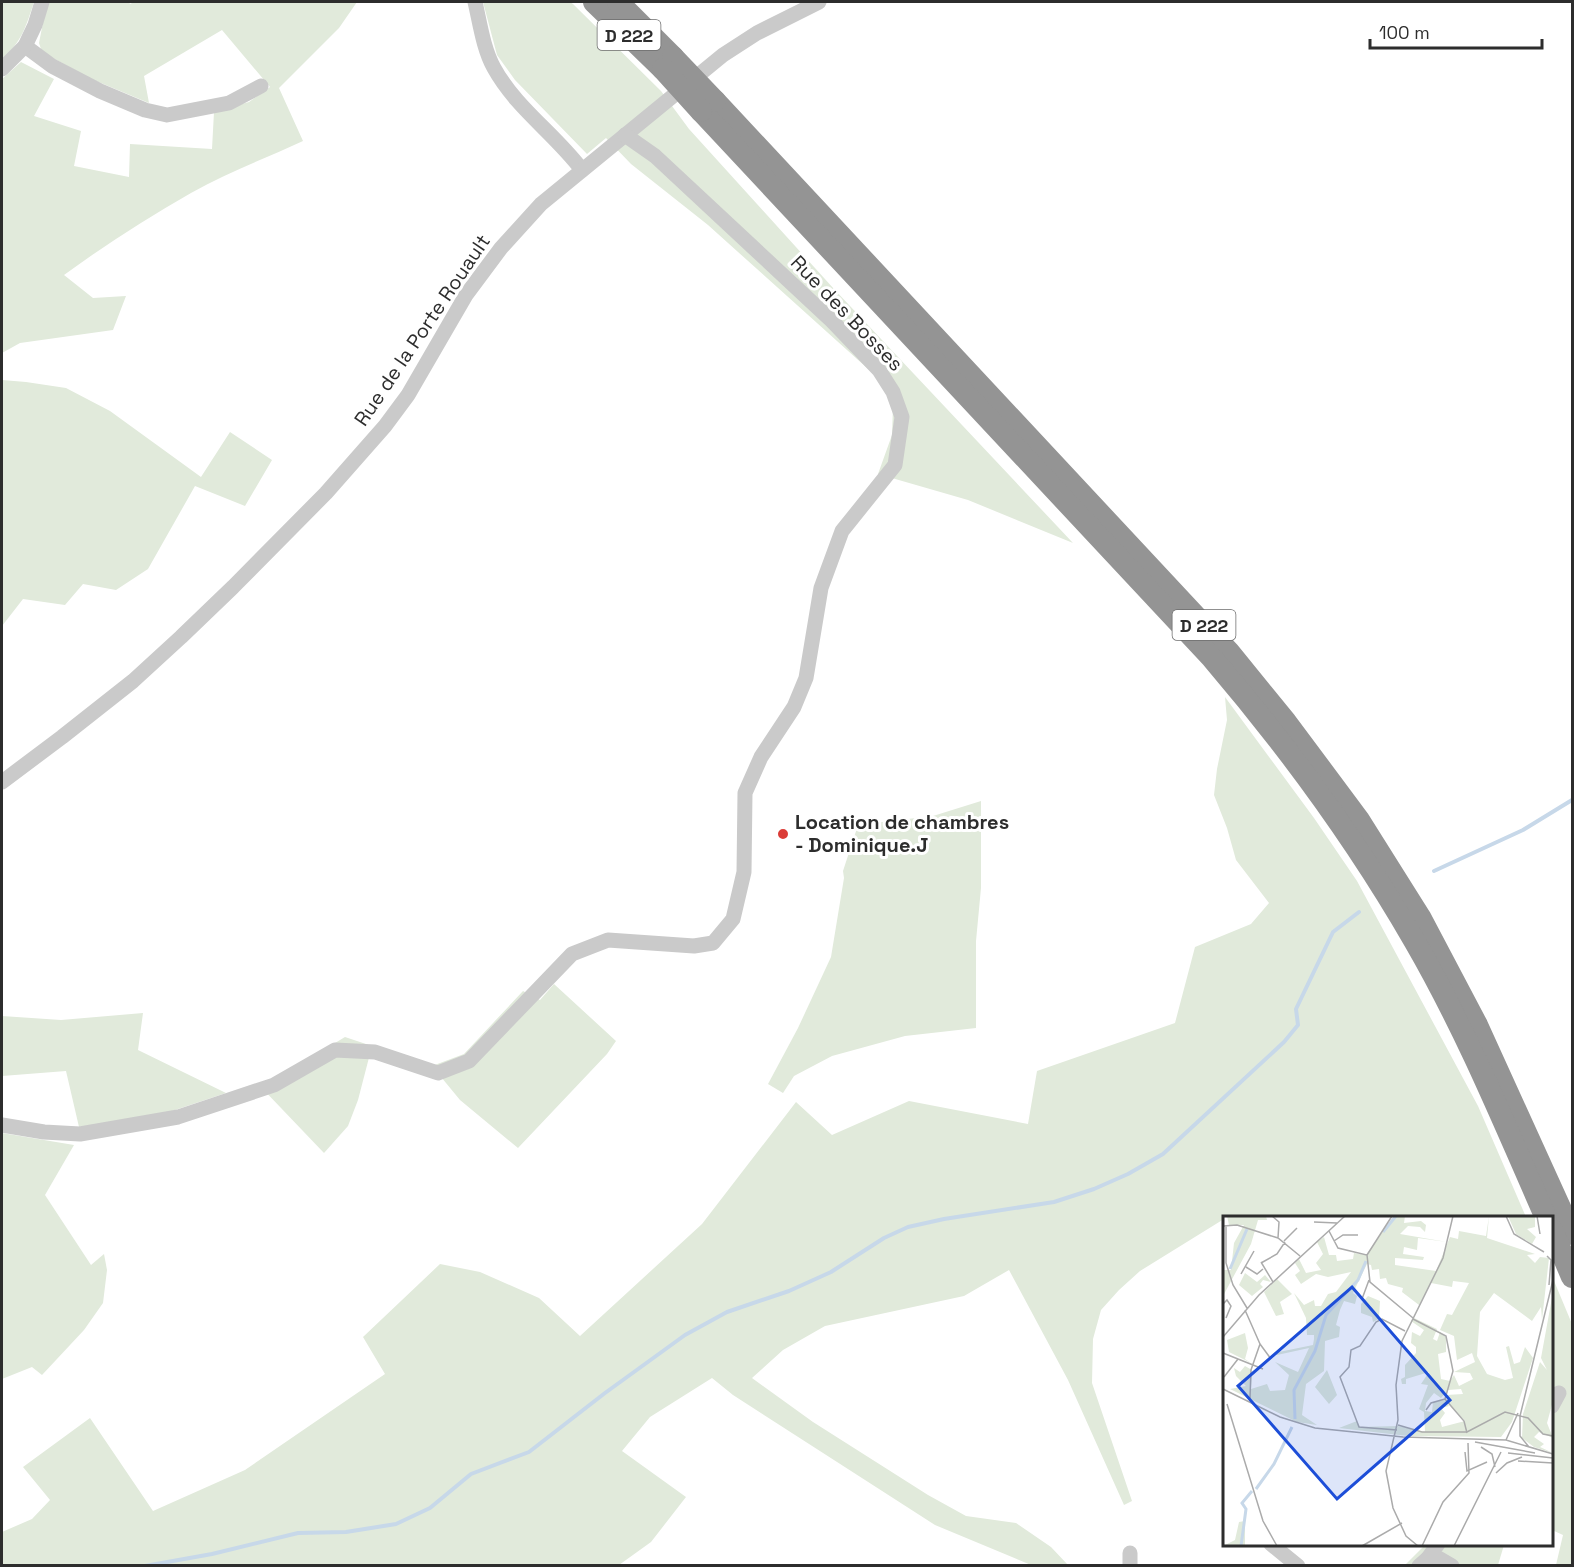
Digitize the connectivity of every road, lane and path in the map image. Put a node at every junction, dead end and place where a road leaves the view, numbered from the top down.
1 (42, 2) edge
2 (475, 2) edge
3 (594, 2) edge
4 (618, 2) edge
5 (819, 2) edge
6 (26, 46) junction
7 (668, 63) junction
8 (2, 69) edge
9 (261, 86) dead end
10 (708, 106) junction
11 (625, 135) junction
12 (582, 170) junction
13 (2, 782) edge
14 (2, 1125) edge
15 (1545, 1216) edge
16 (1553, 1234) edge
17 (1572, 1234) edge
18 (1572, 1277) edge
19 (1272, 1546) edge
20 (1437, 1546) edge
21 (1423, 1562) edge
22 (1298, 1566) edge
23 (1452, 1566) edge

1 - 6 street
2 - 12 street
3 - 7 highway, D 222
4 - 7 highway, D 222
5 - 11 street, Rue de la Porte Rouault
6 - 8 street
6 - 9 street
7 - 10 highway, D 222, bridge
10 - 15 highway, D 222
10 - 17 highway, D 222
11 - 12 street, Rue de la Porte Rouault
11 - 14 street, Rue des Bosses
12 - 13 street, Rue de la Porte Rouault
16 - 18 highway
19 - 22 street
20 - 21 street
21 - 23 street

